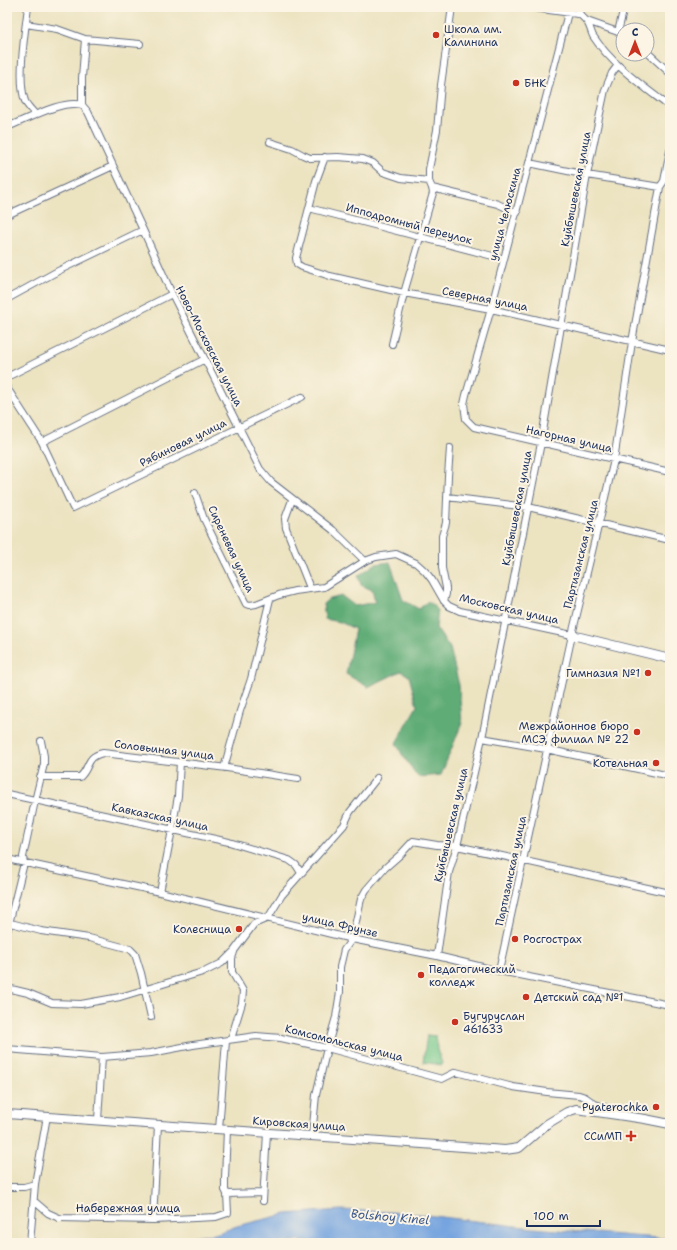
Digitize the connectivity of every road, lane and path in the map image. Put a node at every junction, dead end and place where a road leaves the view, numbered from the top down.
1 (28, 7) edge
2 (452, 7) edge
3 (527, 7) edge
4 (624, 7) edge
5 (578, 10) edge
6 (568, 13) junction
7 (586, 22) junction
8 (622, 22) edge
9 (26, 24) junction
10 (615, 31) edge
11 (85, 39) junction
12 (140, 44) dead end
13 (655, 59) edge
14 (618, 64) junction
15 (670, 73) edge
16 (82, 105) junction
17 (670, 107) edge
18 (35, 114) junction
19 (7, 127) edge
20 (270, 142) dead end
21 (670, 151) edge
22 (325, 157) junction
23 (529, 163) junction
24 (113, 166) junction
25 (587, 174) junction
26 (429, 181) junction
27 (660, 187) junction
28 (432, 188) junction
29 (309, 208) junction
30 (517, 213) junction
31 (7, 215) edge
32 (143, 230) junction
33 (420, 237) junction
34 (504, 259) junction
35 (404, 293) junction
36 (172, 294) junction
37 (7, 299) edge
38 (491, 309) junction
39 (561, 325) junction
40 (632, 342) junction
41 (392, 344) dead end
42 (670, 350) edge
43 (205, 359) junction
44 (7, 376) edge
45 (7, 388) edge
46 (302, 397) dead end
47 (466, 419) joint
48 (239, 427) junction
49 (42, 442) junction
50 (541, 443) junction
51 (450, 448) dead end
52 (614, 460) junction
53 (670, 472) edge
54 (195, 493) dead end
55 (447, 497) junction
56 (292, 500) junction
57 (528, 507) junction
58 (599, 523) junction
59 (670, 540) edge
60 (365, 561) junction
61 (324, 587) joint
62 (310, 588) junction
63 (270, 599) junction
64 (444, 600) junction
65 (505, 620) junction
66 (572, 635) junction
67 (670, 659) edge
68 (482, 738) junction
69 (41, 741) dead end
70 (546, 749) junction
71 (180, 762) junction
72 (224, 768) junction
73 (670, 776) edge
74 (40, 777) junction
75 (377, 778) dead end
76 (298, 779) dead end
77 (7, 794) edge
78 (34, 801) junction
79 (172, 830) junction
80 (457, 846) junction
81 (7, 859) edge
82 (523, 861) junction
83 (24, 863) junction
84 (300, 873) junction
85 (160, 892) junction
86 (670, 893) edge
87 (268, 918) junction
88 (8, 923) edge
89 (7, 932) edge
90 (352, 939) junction
91 (234, 951) junction
92 (437, 956) junction
93 (218, 966) junction
94 (500, 971) junction
95 (232, 972) junction
96 (7, 988) edge
97 (144, 989) junction
98 (670, 1005) edge
99 (151, 1017) dead end
100 (228, 1040) junction
101 (327, 1048) junction
102 (7, 1049) edge
103 (102, 1057) junction
104 (576, 1109) joint
105 (616, 1113) junction
106 (7, 1114) edge
107 (47, 1116) junction
108 (98, 1120) junction
109 (670, 1124) edge
110 (158, 1125) junction
111 (223, 1130) junction
112 (267, 1133) junction
113 (312, 1136) junction
114 (35, 1184) junction
115 (7, 1187) edge
116 (263, 1193) junction
117 (227, 1194) junction
118 (34, 1201) junction
119 (263, 1201) dead end
120 (153, 1220) junction
121 (30, 1243) edge

1 - 9 street
2 - 26 street
3 - 6 street
4 - 8 street
5 - 6 street
5 - 7 street
6 - 23 street, улица Челюскина
7 - 10 street
7 - 14 street
9 - 11 street
9 - 18 street
11 - 12 street
11 - 16 street
13 - 15 street
14 - 17 street
14 - 25 street, Куйбышевская улица
16 - 18 street
16 - 24 street, Ново-Московская улица
18 - 19 street
20 - 22 street
21 - 27 street, Партизанская улица
22 - 26 street
22 - 29 street
23 - 25 street
23 - 30 street, улица Челюскина
24 - 31 street
24 - 32 street, Ново-Московская улица
25 - 27 street
25 - 39 street, Куйбышевская улица
26 - 28 street
27 - 40 street, Партизанская улица
28 - 30 street
28 - 33 street
29 - 33 street, Ипподромный переулок
29 - 35 street, Северная улица
30 - 34 street, улица Челюскина
32 - 36 street, Ново-Московская улица
32 - 37 street
33 - 34 street, Ипподромный переулок
33 - 35 street
34 - 38 street, улица Челюскина
35 - 38 street, Северная улица
35 - 41 street
36 - 43 street, Ново-Московская улица
36 - 44 street
38 - 39 street, Северная улица
38 - 47 street, улица Челюскина
39 - 40 street, Северная улица
39 - 50 street, Куйбышевская улица
40 - 42 street, Северная улица
40 - 52 street, Партизанская улица
43 - 48 street, Ново-Московская улица
43 - 49 street
45 - 49 street
46 - 48 street, Рябиновая улица
47 - 50 street, Нагорная улица
48 - 49 street, Рябиновая улица
48 - 56 street, Ново-Московская улица
50 - 52 street, Нагорная улица
50 - 57 street, Куйбышевская улица
51 - 55 street
52 - 53 street, Нагорная улица
52 - 58 street, Партизанская улица
54 - 63 street, Сиреневая улица
55 - 57 street
55 - 64 street
56 - 60 street, Ново-Московская улица
56 - 62 street
57 - 58 street
57 - 65 street, Куйбышевская улица
58 - 59 street
58 - 66 street, Партизанская улица
60 - 61 street, Московская улица
60 - 64 street, Московская улица
61 - 62 street, Сиреневая улица
62 - 63 street, Сиреневая улица
63 - 72 street
64 - 65 street, Московская улица
65 - 66 street, Московская улица
65 - 68 street, Куйбышевская улица
66 - 67 main road, Московская улица
66 - 70 street, Партизанская улица
68 - 70 street
68 - 80 street, Куйбышевская улица
69 - 74 street
70 - 73 street
70 - 82 street, Партизанская улица
71 - 72 street, Соловьиная улица
71 - 74 street, Соловьиная улица
71 - 79 street
72 - 76 street, Соловьиная улица
74 - 78 street
75 - 84 street
77 - 78 street, Кавказская улица
78 - 79 street, Кавказская улица
78 - 83 street
79 - 84 street, Кавказская улица
79 - 85 street
80 - 82 street
80 - 90 street
80 - 92 street, Куйбышевская улица
81 - 83 street, улица Фрунзе
82 - 86 street
82 - 94 street, Партизанская улица
83 - 85 street, улица Фрунзе
83 - 88 street
84 - 87 street
85 - 87 street, улица Фрунзе
87 - 90 street, улица Фрунзе
87 - 91 street
88 - 89 street
88 - 97 street
90 - 92 street, улица Фрунзе
90 - 101 street
91 - 93 street
91 - 95 street
92 - 94 street, улица Фрунзе
93 - 95 street
93 - 97 street
94 - 98 street, улица Фрунзе
95 - 100 street
96 - 97 street
97 - 99 street
100 - 101 street, Комсомольская улица
100 - 103 street, Комсомольская улица
100 - 111 street
101 - 105 street, Комсомольская улица
101 - 113 street
102 - 103 street, Комсомольская улица
103 - 108 street
104 - 105 main road, Комсомольская улица
104 - 113 main road, Кировская улица
105 - 109 main road, Комсомольская улица
106 - 107 main road, Кировская улица
107 - 108 main road, Кировская улица
107 - 114 street
108 - 110 main road, Кировская улица
110 - 111 main road, Кировская улица
110 - 120 street
111 - 112 main road, Кировская улица
111 - 117 street
112 - 113 main road, Кировская улица
112 - 116 street
114 - 115 street
114 - 118 street
116 - 117 street
116 - 119 street
117 - 120 street, Набережная улица
118 - 120 street, Набережная улица
118 - 121 street

